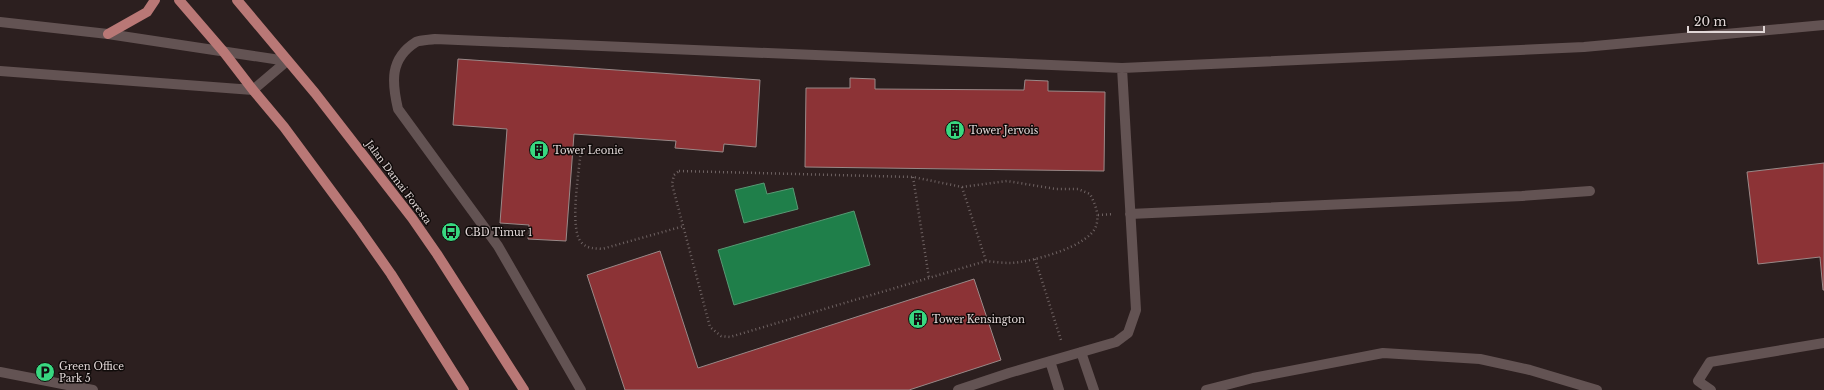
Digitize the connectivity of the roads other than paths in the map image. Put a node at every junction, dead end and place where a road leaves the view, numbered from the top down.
1 (155, 0) edge
2 (179, 0) edge
3 (238, 1) edge
4 (0, 22) edge
5 (1824, 25) edge
6 (108, 34) junction
7 (223, 51) junction
8 (287, 61) junction
9 (1122, 68) junction
10 (0, 71) edge
11 (253, 90) junction
12 (1590, 191) dead end
13 (1130, 214) junction
14 (1824, 343) edge
15 (1081, 352) junction
16 (1050, 361) junction
17 (0, 372) edge
18 (93, 390) edge
19 (464, 390) edge
20 (524, 390) edge
21 (581, 390) edge
22 (958, 390) edge
23 (1059, 390) edge
24 (1094, 390) edge
25 (1206, 390) edge
26 (1597, 390) edge
27 (1711, 390) edge

1 - 6 main road
2 - 7 main road
3 - 8 main road, Jalan Damai Foresta
4 - 6 street
5 - 9 street
6 - 7 street
7 - 8 street
7 - 11 main road
8 - 11 street
8 - 20 main road, Jalan Damai Foresta
9 - 13 street
9 - 21 street
10 - 11 street
11 - 19 main road
12 - 13 street
13 - 15 street
14 - 27 street
15 - 16 street
15 - 24 street
16 - 22 street
16 - 23 street
17 - 18 street
25 - 26 street

